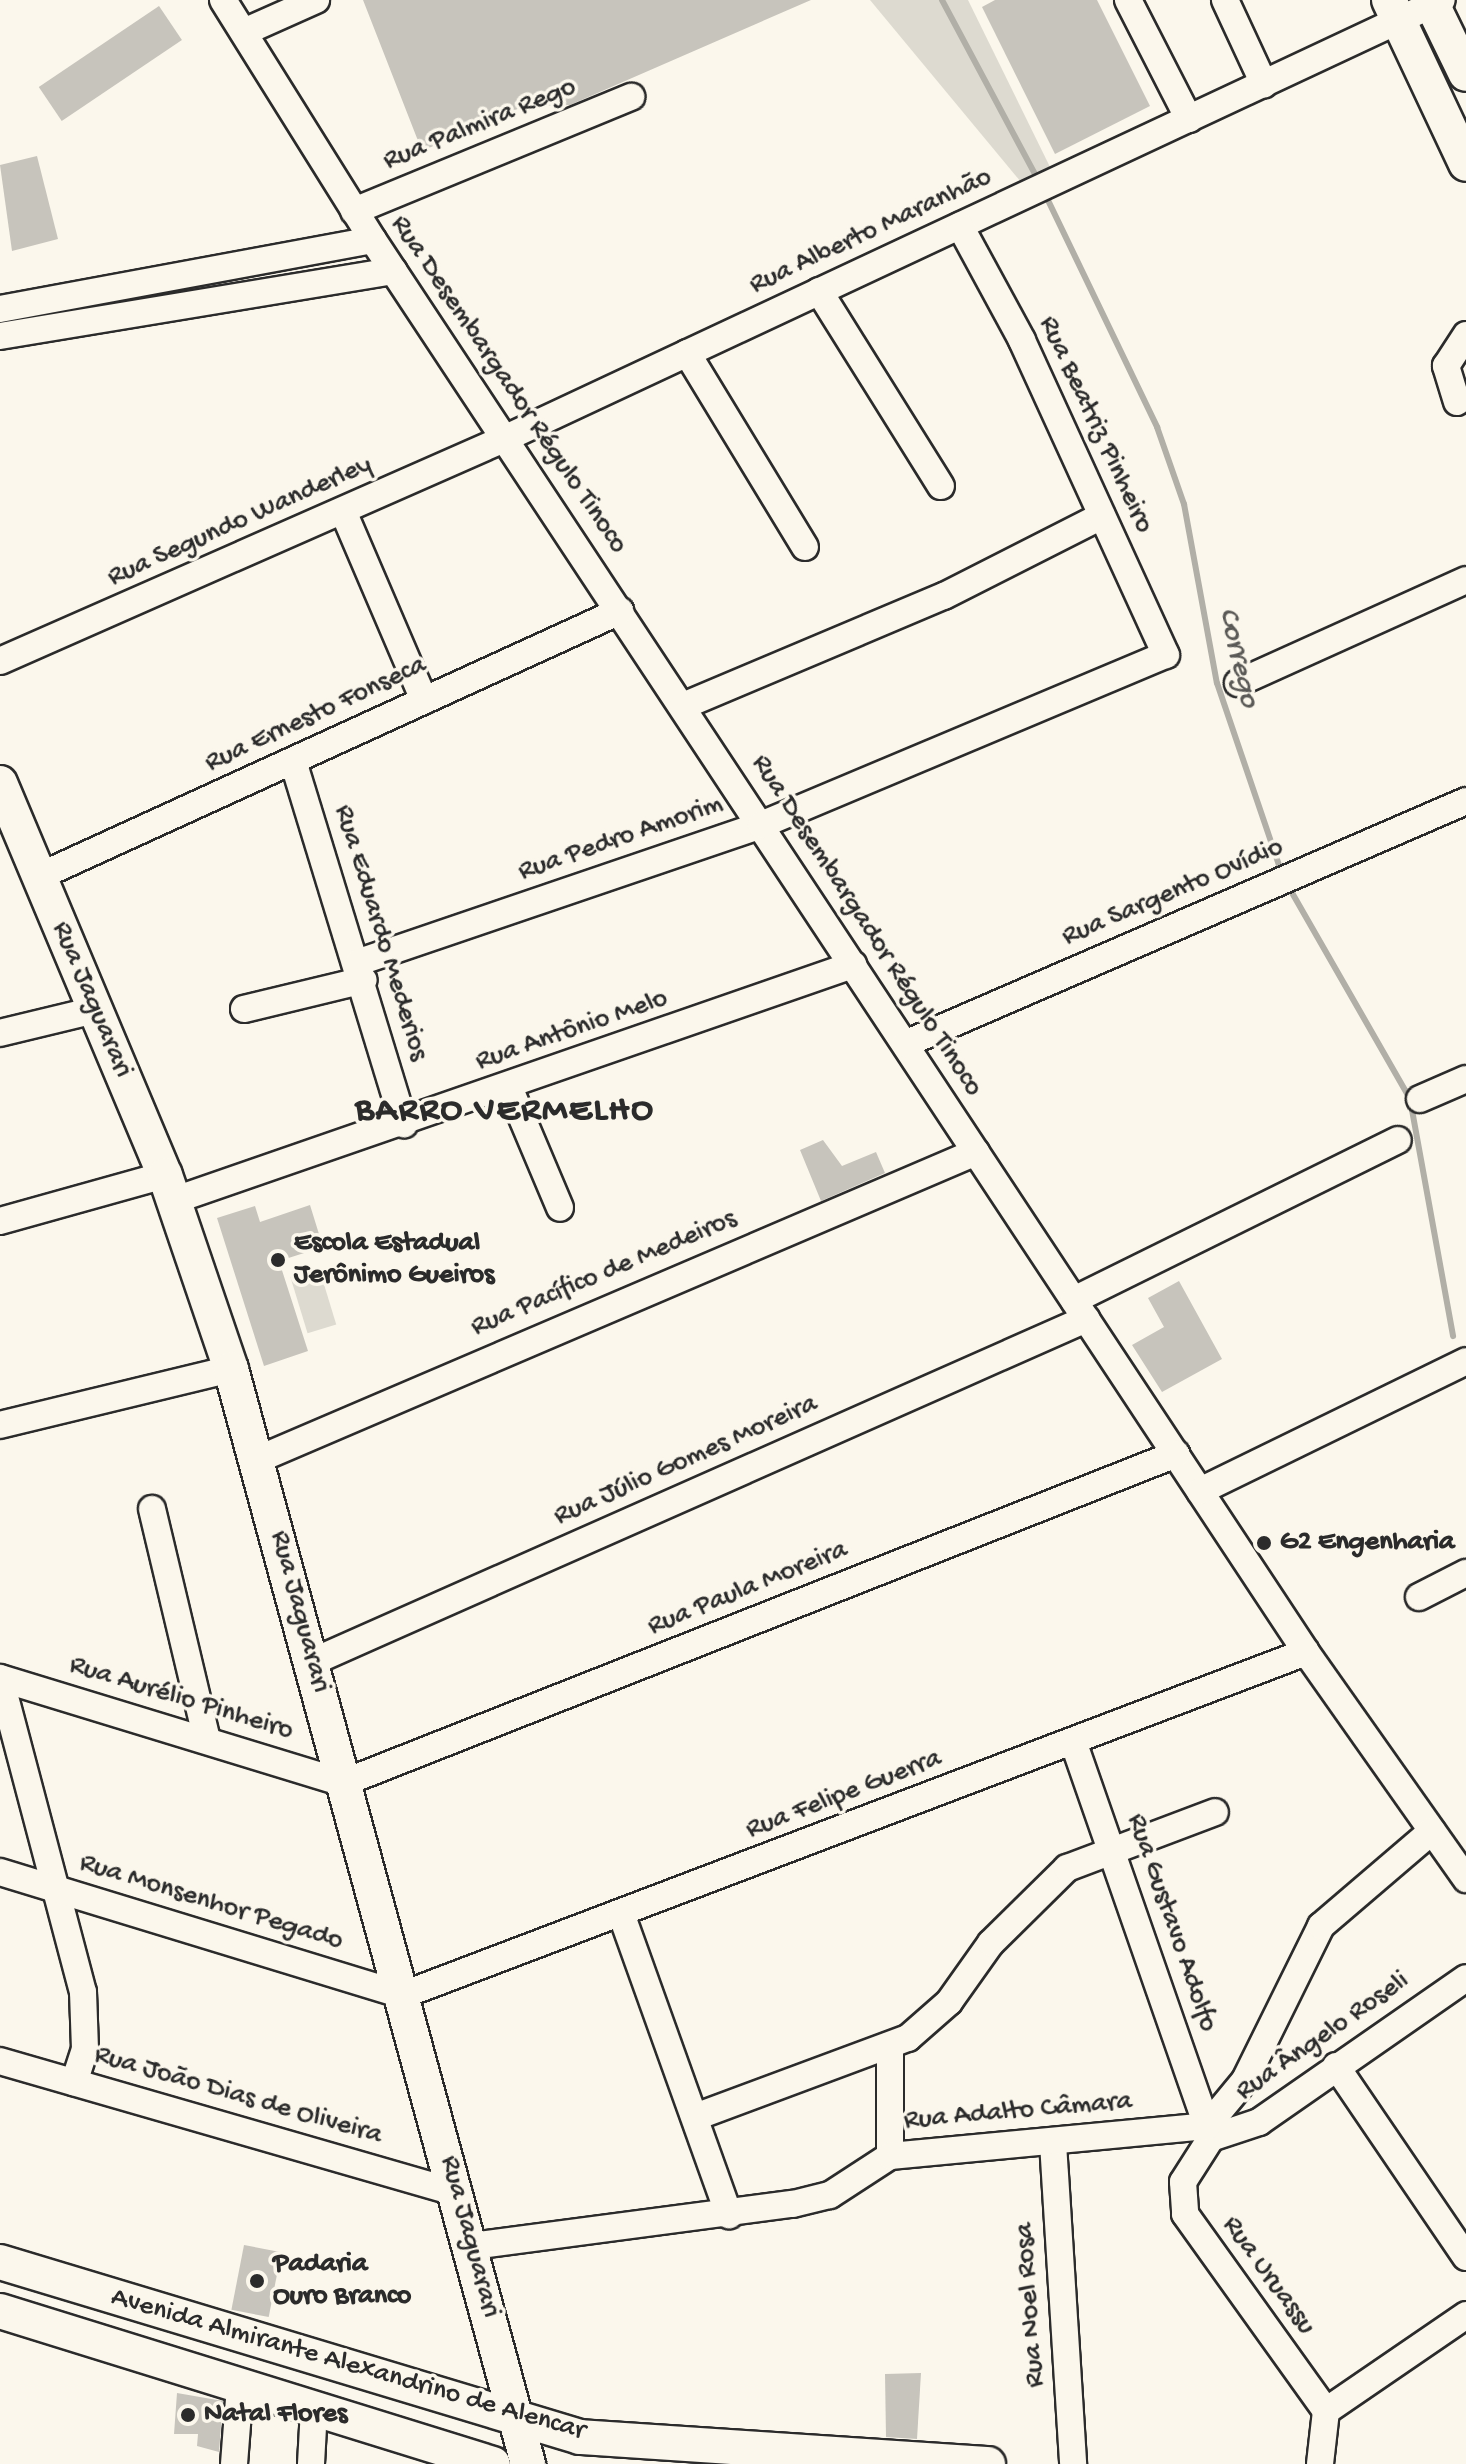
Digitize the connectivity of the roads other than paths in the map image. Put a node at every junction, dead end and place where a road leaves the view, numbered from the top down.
1 (223, 0) edge
2 (316, 0) edge
3 (1128, 0) edge
4 (1225, 0) edge
5 (1435, 2) edge
6 (1394, 10) edge
7 (244, 32) junction
8 (1466, 74) edge
9 (1264, 84) junction
10 (631, 97) dead end
11 (1189, 119) junction
12 (1466, 164) edge
13 (354, 211) junction
14 (960, 226) junction
15 (373, 240) junction
16 (225, 265) junction
17 (394, 271) junction
18 (819, 291) junction
19 (231, 293) junction
20 (2, 323) edge
21 (1466, 335) edge
22 (687, 353) junction
23 (1457, 402) dead end
24 (506, 438) junction
25 (941, 486) dead end
26 (343, 511) junction
27 (1102, 516) junction
28 (805, 547) dead end
29 (1466, 580) edge
30 (620, 611) junction
31 (1166, 655) joint
32 (0, 661) edge
33 (1238, 683) dead end
34 (424, 700) junction
35 (683, 706) junction
36 (293, 761) junction
37 (0, 783) edge
38 (1466, 801) edge
39 (7, 818) edge
40 (761, 825) junction
41 (40, 876) junction
42 (853, 965) junction
43 (361, 971) junction
44 (244, 1009) dead end
45 (95, 1010) junction
46 (0, 1033) edge
47 (905, 1044) junction
48 (1466, 1079) edge
49 (509, 1087) junction
50 (1420, 1099) dead end
51 (404, 1124) junction
52 (1398, 1140) dead end
53 (976, 1152) junction
54 (170, 1188) junction
55 (560, 1208) dead end
56 (0, 1221) edge
57 (1080, 1309) junction
58 (1466, 1361) edge
59 (231, 1369) junction
60 (0, 1425) edge
61 (1176, 1454) junction
62 (259, 1459) junction
63 (1200, 1491) junction
64 (152, 1509) dead end
65 (1466, 1573) edge
66 (1419, 1597) dead end
67 (1306, 1652) junction
68 (312, 1662) junction
69 (0, 1678) edge
70 (207, 1739) junction
71 (1073, 1741) junction
72 (343, 1783) junction
73 (1215, 1812) dead end
74 (1432, 1831) junction
75 (1111, 1848) junction
76 (0, 1872) edge
77 (1466, 1879) edge
78 (53, 1889) junction
79 (622, 1916) junction
80 (1466, 1978) edge
81 (403, 1995) junction
82 (890, 2048) junction
83 (0, 2061) edge
84 (1336, 2066) junction
85 (74, 2082) junction
86 (698, 2116) junction
87 (1209, 2132) junction
88 (1053, 2143) junction
89 (890, 2156) junction
90 (458, 2193) junction
91 (729, 2215) junction
92 (472, 2246) junction
93 (1466, 2257) edge
94 (0, 2262) edge
95 (109, 2295) junction
96 (154, 2309) junction
97 (0, 2311) edge
98 (1466, 2315) edge
99 (96, 2341) junction
100 (141, 2355) junction
101 (240, 2386) junction
102 (314, 2409) junction
103 (1326, 2411) junction
104 (511, 2419) junction
105 (589, 2451) edge
106 (234, 2464) edge
107 (311, 2464) edge
108 (493, 2464) edge
109 (528, 2464) edge
110 (988, 2464) edge
111 (1073, 2464) edge
112 (1320, 2464) edge

1 - 7 street, Rua Desembargador Régulo Tinoco
2 - 7 street
3 - 11 street
4 - 9 street
5 - 6 street, Rua Alberto Maranhão
5 - 8 main road
6 - 9 street, Rua Alberto Maranhão
6 - 12 main road
7 - 13 street, Rua Desembargador Régulo Tinoco
9 - 11 street, Rua Alberto Maranhão
10 - 13 street, Rua Palmira Rego
11 - 14 street, Rua Alberto Maranhão
13 - 15 street, Rua Desembargador Régulo Tinoco
14 - 18 street, Rua Alberto Maranhão
14 - 27 street, Rua Beatriz Pinheiro
15 - 16 street
15 - 17 street, Rua Desembargador Régulo Tinoco
16 - 19 street
16 - 20 street
17 - 19 street
17 - 24 street, Rua Desembargador Régulo Tinoco
18 - 22 street, Rua Alberto Maranhão
18 - 25 street
19 - 20 street
21 - 23 street
22 - 24 street, Rua Alberto Maranhão
22 - 28 street
24 - 26 street, Rua Segundo Wanderley
24 - 30 street, Rua Desembargador Régulo Tinoco
26 - 32 street, Rua Segundo Wanderley
26 - 34 street
27 - 31 street, Rua Beatriz Pinheiro
27 - 35 street
29 - 33 street
30 - 34 street, Rua Ernesto Fonseca
30 - 35 street, Rua Desembargador Régulo Tinoco
31 - 40 street, Rua Pedro Amorim
34 - 36 street, Rua Ernesto Fonseca
35 - 40 street, Rua Desembargador Régulo Tinoco
36 - 41 street, Rua Ernesto Fonseca
36 - 43 street, Rua Eduardo Mederios
37 - 39 main road, Rua Jaguarari
38 - 47 street, Rua Sargento Ovídio
39 - 41 main road, Rua Jaguarari
40 - 42 street, Rua Desembargador Régulo Tinoco
40 - 43 street, Rua Pedro Amorim
41 - 45 main road, Rua Jaguarari
42 - 47 street, Rua Desembargador Régulo Tinoco
42 - 49 street, Rua Antônio Melo
43 - 44 street, Rua Pedro Amorim
43 - 51 street, Rua Eduardo Mederios
45 - 46 street
45 - 54 main road, Rua Jaguarari
47 - 53 street, Rua Desembargador Régulo Tinoco
48 - 50 street
49 - 51 street, Rua Antônio Melo
49 - 55 street
51 - 54 street, Rua Antônio Melo
52 - 57 street, Rua Júlio Gomes Moreira
53 - 57 street, Rua Desembargador Régulo Tinoco
53 - 62 street, Rua Pacífico de Medeiros
54 - 56 street, Rua Antônio Melo
54 - 59 main road, Rua Jaguarari
57 - 61 street, Rua Desembargador Régulo Tinoco
57 - 68 street, Rua Júlio Gomes Moreira
58 - 63 street
59 - 60 street
59 - 62 main road, Rua Jaguarari
61 - 63 street, Rua Desembargador Régulo Tinoco
61 - 72 street, Rua Paula Moreira
62 - 68 main road, Rua Jaguarari
63 - 67 street, Rua Desembargador Régulo Tinoco
64 - 70 street
65 - 66 street
67 - 71 street, Rua Felipe Guerra
67 - 74 street, Rua Desembargador Régulo Tinoco
68 - 72 main road, Rua Jaguarari
69 - 70 street, Rua Aurélio Pinheiro
69 - 78 street
70 - 72 street, Rua Aurélio Pinheiro
71 - 75 street, Rua Gustavo Adolfo
71 - 79 street, Rua Felipe Guerra
72 - 81 main road, Rua Jaguarari
73 - 75 street
74 - 77 street, Rua Desembargador Régulo Tinoco
74 - 87 street
75 - 82 street
75 - 87 street, Rua Gustavo Adolfo
76 - 78 street, Rua Monsenhor Pegado
78 - 81 street, Rua Monsenhor Pegado
78 - 85 street
79 - 81 street, Rua Felipe Guerra
79 - 86 street
80 - 84 street, Rua Ângelo Roseli
81 - 90 main road, Rua Jaguarari
82 - 86 street
82 - 89 street
83 - 85 street, Rua João Dias de Oliveira
84 - 87 street, Rua Ângelo Roseli
84 - 93 street
85 - 90 street, Rua João Dias de Oliveira
86 - 91 street
87 - 88 street, Rua Adalto Câmara
87 - 103 street, Rua Uruassu
88 - 89 street, Rua Adalto Câmara
88 - 111 street, Rua Noel Rosa
89 - 91 street, Rua Adalto Câmara
90 - 92 main road, Rua Jaguarari
91 - 92 street, Rua Adalto Câmara
92 - 104 main road, Rua Jaguarari
94 - 95 main road, Avenida Almirante Alexandrino de Alencar
95 - 96 main road, Avenida Almirante Alexandrino de Alencar
95 - 99 main road
96 - 100 main road
96 - 104 main road, Avenida Almirante Alexandrino de Alencar
97 - 99 main road, Avenida Almirante Alexandrino de Alencar
98 - 103 street
99 - 100 main road, Avenida Almirante Alexandrino de Alencar
100 - 101 main road, Avenida Almirante Alexandrino de Alencar
101 - 102 main road, Avenida Almirante Alexandrino de Alencar
101 - 106 street
102 - 107 street
102 - 108 main road, Avenida Almirante Alexandrino de Alencar
103 - 112 street
104 - 105 main road, Avenida Almirante Alexandrino de Alencar
104 - 109 main road, Rua Jaguarari
105 - 110 main road, Avenida Almirante Alexandrino de Alencar

